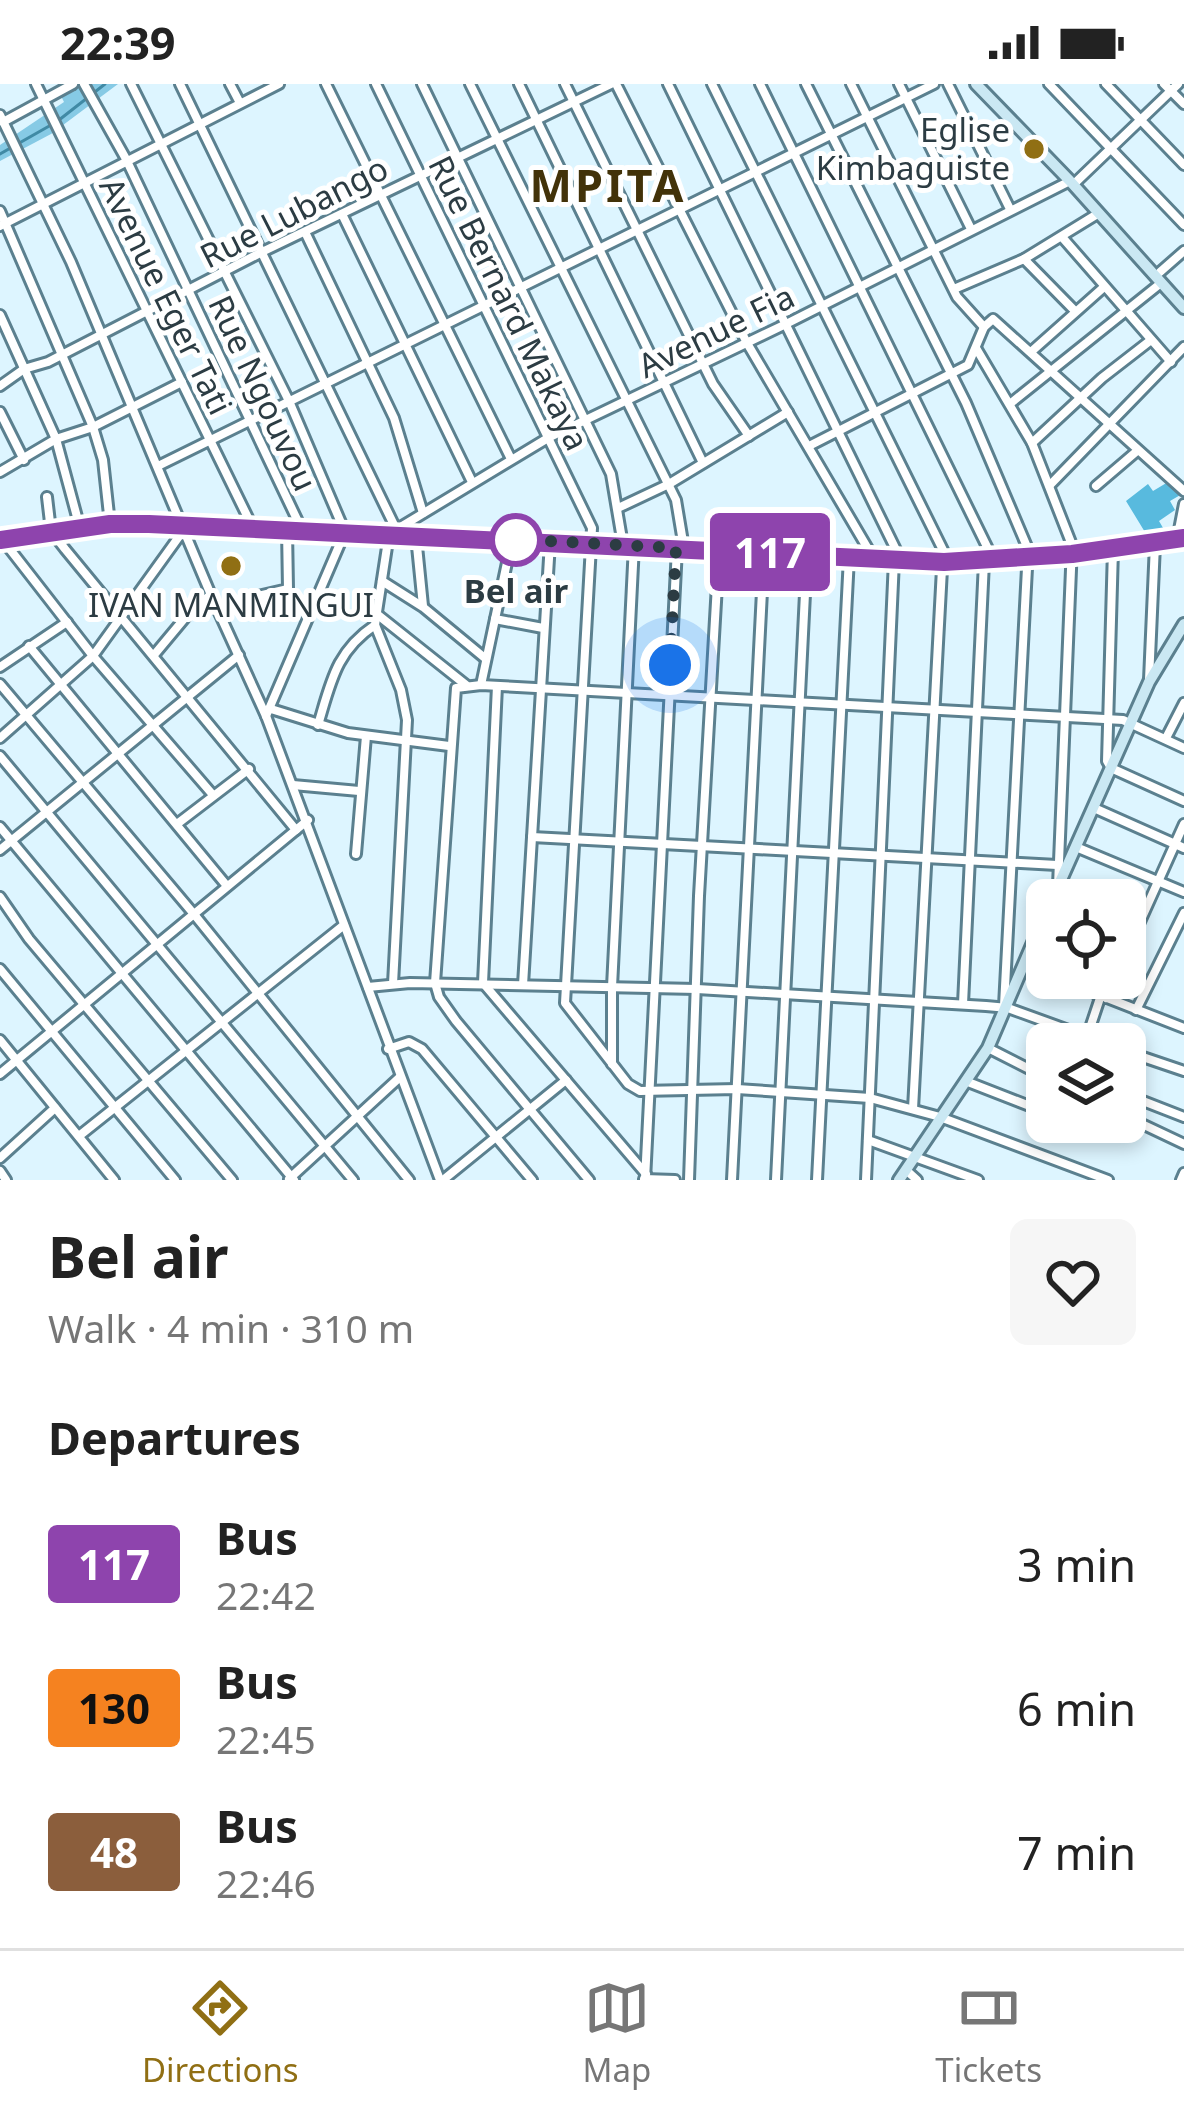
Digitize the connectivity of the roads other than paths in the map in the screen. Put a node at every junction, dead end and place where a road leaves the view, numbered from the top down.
1 (36, 84) edge
2 (73, 84) edge
3 (84, 84) edge
4 (131, 84) edge
5 (180, 84) edge
6 (230, 84) edge
7 (278, 84) edge
8 (326, 84) edge
9 (376, 84) edge
10 (422, 84) edge
11 (470, 84) edge
12 (519, 84) edge
13 (565, 84) edge
14 (614, 84) edge
15 (668, 84) edge
16 (712, 84) edge
17 (760, 84) edge
18 (806, 84) edge
19 (851, 84) edge
20 (899, 84) edge
21 (934, 84) edge
22 (948, 84) edge
23 (976, 84) edge
24 (986, 84) edge
25 (1049, 84) edge
26 (1106, 84) edge
27 (1171, 86) edge
28 (907, 98) junction
29 (573, 100) junction
30 (44, 102) junction
31 (240, 103) junction
32 (1184, 104) edge
33 (868, 117) junction
34 (2, 118) edge
35 (536, 118) junction
36 (1142, 121) junction
37 (200, 123) junction
38 (832, 134) junction
39 (496, 138) junction
40 (162, 142) junction
41 (1113, 148) junction
42 (793, 153) junction
43 (459, 157) junction
44 (126, 159) junction
45 (1184, 165) edge
46 (755, 173) junction
47 (420, 176) junction
48 (84, 181) junction
49 (1074, 181) junction
50 (719, 190) junction
51 (380, 195) junction
52 (44, 203) junction
53 (1010, 209) junction
54 (0, 211) edge
55 (677, 211) junction
56 (1099, 213) junction
57 (342, 214) junction
58 (3, 224) edge
59 (1184, 225) edge
60 (971, 229) junction
61 (637, 231) junction
62 (305, 232) junction
63 (1062, 237) junction
64 (934, 248) junction
65 (600, 249) junction
66 (265, 251) junction
67 (1184, 251) edge
68 (1024, 259) junction
69 (898, 266) junction
70 (561, 268) junction
71 (225, 273) junction
72 (1161, 277) junction
73 (859, 286) junction
74 (1104, 287) junction
75 (523, 288) junction
76 (953, 289) junction
77 (188, 291) junction
78 (1184, 298) edge
79 (822, 306) junction
80 (484, 307) junction
81 (1184, 308) edge
82 (1075, 311) junction
83 (147, 312) junction
84 (1126, 312) junction
85 (0, 315) edge
86 (786, 324) junction
87 (445, 325) junction
88 (984, 327) junction
89 (101, 335) junction
90 (1151, 340) junction
91 (747, 343) junction
92 (406, 344) junction
93 (1184, 347) edge
94 (976, 349) junction
95 (1032, 351) junction
96 (62, 354) junction
97 (1171, 362) junction
98 (369, 363) junction
99 (703, 364) junction
100 (24, 369) junction
101 (1052, 372) junction
102 (952, 374) junction
103 (665, 381) junction
104 (182, 382) junction
105 (327, 382) junction
106 (0, 386) edge
107 (912, 392) junction
108 (1081, 398) junction
109 (289, 401) junction
110 (626, 401) junction
111 (1011, 403) junction
112 (132, 407) junction
113 (0, 412) edge
114 (788, 412) junction
115 (874, 412) junction
116 (251, 419) junction
117 (585, 420) junction
118 (1109, 425) junction
119 (93, 427) junction
120 (838, 430) junction
121 (749, 436) junction
122 (548, 438) junction
123 (56, 439) junction
124 (208, 439) junction
125 (1032, 443) junction
126 (808, 446) junction
127 (1137, 451) junction
128 (511, 459) junction
129 (24, 460) junction
130 (704, 463) junction
131 (158, 466) junction
132 (0, 472) edge
133 (472, 482) junction
134 (669, 484) junction
135 (1050, 485) junction
136 (1096, 486) dead end
137 (1184, 490) edge
138 (47, 497) dead end
139 (1184, 504) edge
140 (618, 508) junction
141 (423, 513) junction
142 (110, 524) junction
143 (80, 527) junction
144 (184, 528) junction
145 (253, 528) junction
146 (286, 529) junction
147 (302, 530) junction
148 (51, 531) junction
149 (345, 532) junction
150 (392, 532) junction
151 (416, 536) junction
152 (1, 539) edge
153 (512, 539) junction
154 (1181, 539) edge
155 (550, 542) junction
156 (591, 544) junction
157 (1155, 544) junction
158 (622, 545) junction
159 (634, 545) junction
160 (680, 548) junction
161 (1113, 549) junction
162 (719, 550) junction
163 (764, 552) junction
164 (807, 553) junction
165 (1072, 554) junction
166 (849, 557) junction
167 (1029, 558) junction
168 (874, 559) junction
169 (898, 560) junction
170 (989, 561) junction
171 (944, 562) junction
172 (382, 581) junction
173 (211, 595) junction
174 (249, 598) dead end
175 (423, 607) junction
176 (122, 617) junction
177 (495, 619) junction
178 (377, 620) junction
179 (67, 622) junction
180 (543, 628) junction
181 (1182, 630) edge
182 (28, 646) junction
183 (154, 655) junction
184 (239, 655) junction
185 (93, 656) junction
186 (487, 659) junction
187 (0, 667) edge
188 (1149, 682) junction
189 (0, 684) edge
190 (466, 685) junction
191 (481, 685) junction
192 (497, 686) junction
193 (62, 687) junction
194 (540, 688) junction
195 (582, 692) junction
196 (188, 695) junction
197 (627, 696) junction
198 (669, 697) junction
199 (712, 698) junction
200 (755, 698) junction
201 (800, 701) junction
202 (841, 704) junction
203 (887, 707) junction
204 (935, 708) junction
205 (1183, 709) edge
206 (978, 711) junction
207 (268, 712) junction
208 (1020, 714) junction
209 (27, 716) junction
210 (1064, 717) junction
211 (1106, 719) junction
212 (1131, 721) junction
213 (153, 724) junction
214 (318, 725) junction
215 (366, 736) junction
216 (0, 738) edge
217 (1166, 738) junction
218 (407, 742) junction
219 (449, 746) junction
220 (1184, 748) edge
221 (116, 753) junction
222 (0, 755) edge
223 (1111, 767) junction
224 (249, 769) junction
225 (81, 781) junction
226 (293, 785) junction
227 (359, 791) junction
228 (213, 795) junction
229 (1184, 801) edge
230 (1094, 808) junction
231 (47, 811) junction
232 (308, 820) junction
233 (177, 824) junction
234 (1184, 824) edge
235 (0, 827) edge
236 (296, 830) junction
237 (532, 837) junction
238 (10, 840) junction
239 (577, 841) junction
240 (619, 841) junction
241 (661, 841) junction
242 (703, 845) junction
243 (747, 846) junction
244 (1180, 846) edge
245 (1076, 848) junction
246 (0, 850) edge
247 (792, 850) junction
248 (833, 853) junction
249 (356, 854) dead end
250 (880, 854) junction
251 (928, 857) junction
252 (969, 859) junction
253 (1013, 860) junction
254 (1063, 865) junction
255 (1060, 879) edge
256 (1158, 882) junction
257 (226, 886) junction
258 (1184, 892) edge
259 (0, 897) edge
260 (1146, 911) edge
261 (193, 913) junction
262 (1184, 914) edge
263 (344, 925) junction
264 (158, 944) junction
265 (1026, 961) edge
266 (1024, 965) joint
267 (0, 969) edge
268 (124, 972) junction
269 (435, 983) junction
270 (483, 983) junction
271 (393, 984) junction
272 (523, 985) junction
273 (566, 986) junction
274 (368, 987) junction
275 (612, 987) junction
276 (654, 988) junction
277 (697, 989) junction
278 (740, 992) junction
279 (257, 994) junction
280 (783, 995) junction
281 (826, 997) junction
282 (872, 999) junction
283 (1110, 999) edge
284 (920, 1001) junction
285 (86, 1003) junction
286 (963, 1004) junction
287 (1006, 1008) junction
288 (1136, 1010) junction
289 (224, 1021) junction
290 (1048, 1023) edge
291 (1184, 1028) edge
292 (52, 1031) junction
293 (0, 1040) edge
294 (388, 1048) junction
295 (988, 1048) junction
296 (185, 1051) junction
297 (1146, 1058) edge
298 (17, 1060) junction
299 (612, 1064) junction
300 (1026, 1067) edge
301 (1184, 1071) edge
302 (0, 1074) edge
303 (400, 1077) junction
304 (149, 1080) junction
305 (566, 1080) junction
306 (968, 1082) junction
307 (693, 1089) junction
308 (736, 1089) junction
309 (779, 1092) junction
310 (648, 1093) junction
311 (822, 1094) junction
312 (870, 1098) junction
313 (1146, 1102) edge
314 (1026, 1105) edge
315 (55, 1108) junction
316 (116, 1108) junction
317 (530, 1108) junction
318 (913, 1109) junction
319 (358, 1115) junction
320 (940, 1117) junction
321 (1184, 1117) edge
322 (1146, 1126) edge
323 (79, 1136) junction
324 (496, 1138) junction
325 (868, 1140) junction
326 (1184, 1144) edge
327 (324, 1145) junction
328 (916, 1155) junction
329 (0, 1158) edge
330 (0, 1171) edge
331 (903, 1175) edge
332 (645, 1178) edge
333 (291, 1179) edge
334 (6, 1180) edge
335 (114, 1180) edge
336 (175, 1180) edge
337 (232, 1180) edge
338 (353, 1180) edge
339 (409, 1180) edge
340 (441, 1180) edge
341 (532, 1180) edge
342 (590, 1180) edge
343 (676, 1180) edge
344 (689, 1180) edge
345 (732, 1180) edge
346 (776, 1180) edge
347 (817, 1180) edge
348 (866, 1180) edge
349 (917, 1180) edge
350 (978, 1180) edge
351 (1108, 1180) edge

1 - 30 street, Avenue Eger Tati
2 - 30 street
3 - 44 street, Rue Ngouvou
4 - 40 street
5 - 37 street
6 - 31 street
7 - 31 street
8 - 51 street
9 - 47 street, Rue Bernard Makaya
10 - 43 street
11 - 39 street
12 - 35 street
13 - 29 street
14 - 29 street, Rue Lubango
14 - 55 street
15 - 50 street
16 - 46 street
17 - 42 street
18 - 38 street
19 - 33 street
20 - 28 street
21 - 28 street
22 - 53 street
23 - 49 street
24 - 49 street
25 - 41 street
26 - 36 street
27 - 32 street
27 - 36 street, Avenue Fia
28 - 33 street
28 - 60 street
29 - 35 street, Rue Lubango
29 - 61 street
30 - 34 street
30 - 48 street, Avenue Eger Tati
31 - 37 street
33 - 38 street
33 - 64 street
34 - 52 street
35 - 39 street, Rue Lubango
35 - 65 street
36 - 41 street, Avenue Fia
36 - 45 street
37 - 40 street
37 - 66 street
38 - 42 street
38 - 69 street
39 - 43 street, Rue Lubango
39 - 70 street
40 - 44 street
40 - 71 street
41 - 49 street, Avenue Fia
41 - 59 street
42 - 46 street
42 - 73 street
43 - 47 street, Rue Lubango
43 - 75 street
44 - 48 street
44 - 77 street, Rue Ngouvou
46 - 50 street
46 - 79 street
47 - 51 street, Rue Lubango
47 - 80 street, Rue Bernard Makaya
48 - 52 street
48 - 83 street, Avenue Eger Tati
49 - 53 street, Avenue Fia
49 - 56 street
49 - 72 street
50 - 55 street
50 - 86 street
51 - 57 street, Rue Lubango
51 - 87 street
52 - 58 street
52 - 89 street
53 - 60 street, Avenue Fia
54 - 58 street
55 - 61 street
55 - 91 street
56 - 63 street
56 - 72 street
57 - 62 street, Rue Lubango
57 - 92 street
58 - 96 street
60 - 64 street, Avenue Fia
61 - 65 street
61 - 99 street
62 - 66 street, Rue Lubango
62 - 98 street
63 - 68 street
63 - 74 street
64 - 69 street, Avenue Fia
64 - 76 street
65 - 70 street
65 - 103 street
66 - 71 street, Rue Lubango
66 - 105 street
67 - 72 street
68 - 76 street
68 - 82 street
69 - 73 street, Avenue Fia
69 - 102 street
70 - 75 street
70 - 110 street
71 - 77 street, Rue Lubango
71 - 109 street
72 - 78 street
72 - 81 street
72 - 84 street
73 - 79 street, Avenue Fia
73 - 107 street
74 - 82 street
74 - 84 street
75 - 80 street
75 - 117 street
76 - 88 street
77 - 83 street, Rue Lubango
77 - 116 street, Rue Ngouvou
79 - 86 street, Avenue Fia
79 - 115 street
80 - 87 street
80 - 122 street, Rue Bernard Makaya
82 - 95 street
83 - 89 street, Rue Lubango
83 - 104 street, Avenue Eger Tati
84 - 90 street
84 - 101 street
85 - 100 street
86 - 91 street, Avenue Fia
86 - 120 street
87 - 92 street
87 - 128 street
88 - 94 street
88 - 95 street
89 - 96 street, Rue Lubango
89 - 112 street
90 - 97 street
90 - 108 street
91 - 99 street, Avenue Fia
91 - 114 street
92 - 98 street
92 - 133 street
93 - 97 street
94 - 102 street
94 - 111 street
95 - 101 street
96 - 100 street, Rue Lubango
96 - 119 street
97 - 118 street
98 - 105 street
98 - 141 street
99 - 103 street, Avenue Fia
99 - 121 street
100 - 106 street, Rue Lubango
100 - 123 street
101 - 108 street
101 - 111 street
102 - 107 street
102 - 167 street
103 - 110 street, Avenue Fia
103 - 130 street
104 - 112 street
104 - 124 street, Avenue Eger Tati
105 - 109 street
105 - 150 street
107 - 115 street
107 - 170 street
108 - 118 street
108 - 125 street
109 - 116 street
109 - 149 street
110 - 117 street, Avenue Fia
110 - 134 street
111 - 125 street
112 - 119 street
112 - 131 street
113 - 129 street
114 - 121 street
114 - 126 street
115 - 120 street
115 - 171 street
116 - 124 street
116 - 147 street, Rue Ngouvou
117 - 122 street, Avenue Fia
117 - 140 street
118 - 127 street
118 - 135 street
119 - 123 street
119 - 142 street
120 - 126 street
120 - 169 street
121 - 130 street
122 - 128 street, Avenue Fia
122 - 156 street, Rue Bernard Makaya
123 - 129 street
123 - 143 street
124 - 131 street
124 - 145 street, Avenue Eger Tati
125 - 135 street
126 - 168 street
127 - 136 street
127 - 137 street
128 - 133 street, Avenue Fia
129 - 132 street
130 - 134 street
131 - 144 street
133 - 141 street, Avenue Fia
134 - 140 street
134 - 160 street
135 - 165 street
138 - 148 street
139 - 154 street
140 - 158 street
141 - 150 street, Avenue Fia
142 - 143 street
142 - 144 street
143 - 148 street
144 - 145 street
144 - 173 street
144 - 176 street
145 - 146 street
146 - 147 street
146 - 174 street
147 - 149 street
148 - 152 street
148 - 176 street
149 - 150 street
149 - 207 street
150 - 151 street
150 - 172 street
151 - 153 street
151 - 175 street
152 - 179 street
153 - 155 street
153 - 177 street
154 - 157 street
155 - 156 street
155 - 180 street
156 - 158 street
156 - 195 street
157 - 161 street
157 - 188 street
158 - 159 street
159 - 160 street
159 - 197 street
160 - 162 street
160 - 198 street
161 - 165 street
161 - 211 street
162 - 163 street
162 - 199 street
163 - 164 street
163 - 200 street
164 - 166 street
164 - 201 street
165 - 167 street
165 - 210 street
166 - 168 street
166 - 202 street
167 - 170 street
167 - 208 street
168 - 169 street
169 - 171 street
169 - 203 street
170 - 171 street
170 - 206 street
171 - 204 street
172 - 175 street
172 - 178 street
173 - 183 street
173 - 184 street
175 - 186 street
176 - 183 street
176 - 185 street
177 - 180 street
177 - 186 street
178 - 190 street
178 - 214 street
178 - 218 street
179 - 182 street
179 - 185 street
180 - 194 street
181 - 188 street
182 - 187 street
182 - 193 street
183 - 196 street
184 - 196 street
184 - 207 street
185 - 193 street
185 - 213 street
186 - 191 street
188 - 212 street
189 - 209 street
190 - 191 street
190 - 219 street
191 - 192 street
192 - 194 street
192 - 270 street
193 - 209 street
193 - 221 street
194 - 195 street
194 - 237 street
195 - 197 street
195 - 239 street
196 - 213 street
196 - 224 street
197 - 198 street
197 - 240 street
198 - 199 street
198 - 241 street
199 - 200 street
199 - 242 street
200 - 201 street
200 - 243 street
201 - 202 street
201 - 247 street
202 - 203 street
202 - 248 street
203 - 204 street
203 - 250 street
204 - 206 street
204 - 251 street
205 - 217 street
206 - 208 street
206 - 252 street
207 - 214 street
207 - 226 street
208 - 210 street
208 - 253 street
209 - 216 street
209 - 225 street
210 - 211 street
210 - 254 street
211 - 212 street
211 - 223 street
212 - 217 street
212 - 223 street
213 - 221 street
213 - 228 street
214 - 215 street
215 - 218 street
215 - 227 street
217 - 220 street
218 - 219 street
218 - 271 street
219 - 269 street
221 - 225 street
221 - 233 street
222 - 231 street
223 - 229 street
223 - 230 street
224 - 228 street
224 - 236 street
225 - 231 street
225 - 261 street
226 - 227 street
226 - 232 street
227 - 249 street
228 - 233 street
230 - 244 street
230 - 245 street
231 - 238 street
231 - 264 street
232 - 236 street
232 - 263 street
233 - 257 street
234 - 244 street
235 - 238 street
236 - 257 street
237 - 239 street
237 - 272 street
238 - 246 street
238 - 268 street
239 - 240 street
239 - 273 street
240 - 241 street
240 - 275 street
241 - 242 street
241 - 276 street
242 - 243 street
242 - 277 street
243 - 247 street
243 - 278 street
244 - 256 street
245 - 254 street
245 - 256 street
247 - 248 street
247 - 280 street
248 - 250 street
248 - 281 street
250 - 251 street
250 - 282 street
251 - 252 street
251 - 284 street
252 - 253 street
252 - 286 street
253 - 254 street
253 - 287 street
254 - 255 street
256 - 258 street
256 - 260 street
257 - 261 street
259 - 285 street
261 - 264 street
261 - 279 street
262 - 288 street
263 - 274 street
263 - 279 street
264 - 268 street
264 - 289 street
265 - 266 street
266 - 287 street
267 - 292 street
268 - 285 street
268 - 296 street
269 - 270 street
269 - 271 street
269 - 317 street
270 - 272 street
270 - 305 street
271 - 274 street
272 - 273 street
273 - 275 street
273 - 299 street
274 - 294 street
275 - 276 street
275 - 299 street
276 - 277 street
276 - 310 street
277 - 278 street
277 - 307 street
278 - 280 street
278 - 308 street
279 - 289 street
279 - 319 street
280 - 281 street
280 - 309 street
281 - 282 street
281 - 311 street
282 - 284 street
282 - 312 street
283 - 288 street
284 - 286 street
284 - 318 street
285 - 292 street
285 - 304 street
286 - 287 street
287 - 290 street
287 - 295 street
288 - 291 street
289 - 296 street
289 - 327 street
292 - 298 street
292 - 316 street
293 - 298 street
294 - 303 street
294 - 324 street
295 - 300 street
295 - 306 street
296 - 304 street
296 - 333 street
297 - 301 street
298 - 302 street
298 - 315 street
299 - 310 street
303 - 319 street
303 - 340 street
304 - 316 street
304 - 337 street
305 - 317 street
305 - 332 street
306 - 314 street
306 - 320 street
307 - 308 street
307 - 310 street
307 - 344 street
308 - 309 street
308 - 345 street
309 - 311 street
309 - 346 street
310 - 332 street
311 - 312 street
311 - 347 street
312 - 318 street
312 - 325 street
313 - 321 street
315 - 323 street
315 - 329 street
316 - 323 street
316 - 336 street
317 - 324 street
317 - 342 street
318 - 320 street
319 - 327 street
319 - 339 street
320 - 328 street
320 - 351 street
322 - 326 street
323 - 335 street
324 - 340 street
324 - 341 street
325 - 328 street
325 - 348 street
327 - 333 street
327 - 338 street
328 - 331 street
328 - 350 street
330 - 334 street
331 - 349 street
332 - 343 street

